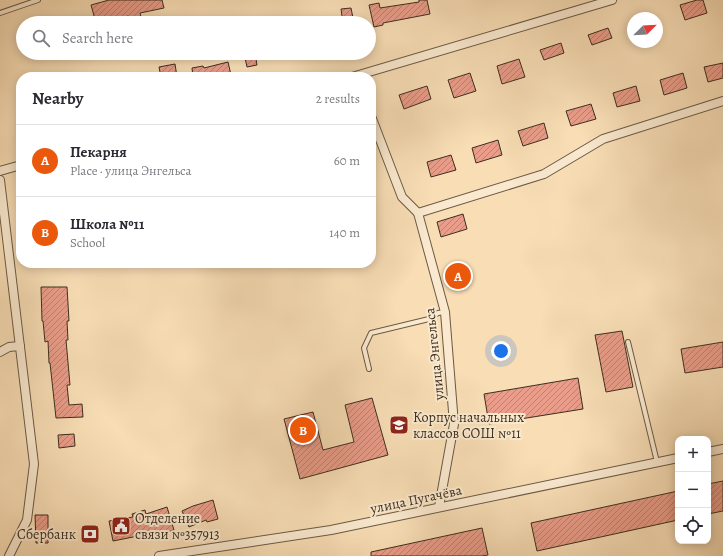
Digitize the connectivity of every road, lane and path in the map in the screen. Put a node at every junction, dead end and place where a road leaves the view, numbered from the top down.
1 (38, 0) edge
2 (612, 0) edge
3 (0, 13) edge
4 (372, 72) edge
5 (723, 101) edge
6 (376, 129) edge
7 (16, 167) edge
8 (0, 171) edge
9 (0, 180) edge
10 (418, 213) junction
11 (445, 312) junction
12 (628, 342) dead end
13 (20, 346) junction
14 (0, 352) edge
15 (369, 369) dead end
16 (723, 449) edge
17 (711, 451) edge
18 (675, 459) edge
19 (657, 462) junction
20 (438, 507) junction
21 (9, 556) edge
22 (159, 556) edge

1 - 3 lane
2 - 4 street
5 - 10 street
6 - 10 street, улица Энгельса
7 - 8 street
9 - 13 street
10 - 11 street, улица Энгельса
11 - 15 lane
11 - 20 street, улица Энгельса
12 - 19 lane
13 - 14 street
13 - 21 street
16 - 17 street
18 - 19 street, улица Пугачёва
19 - 20 street, улица Пугачёва
20 - 22 street, улица Пугачёва

